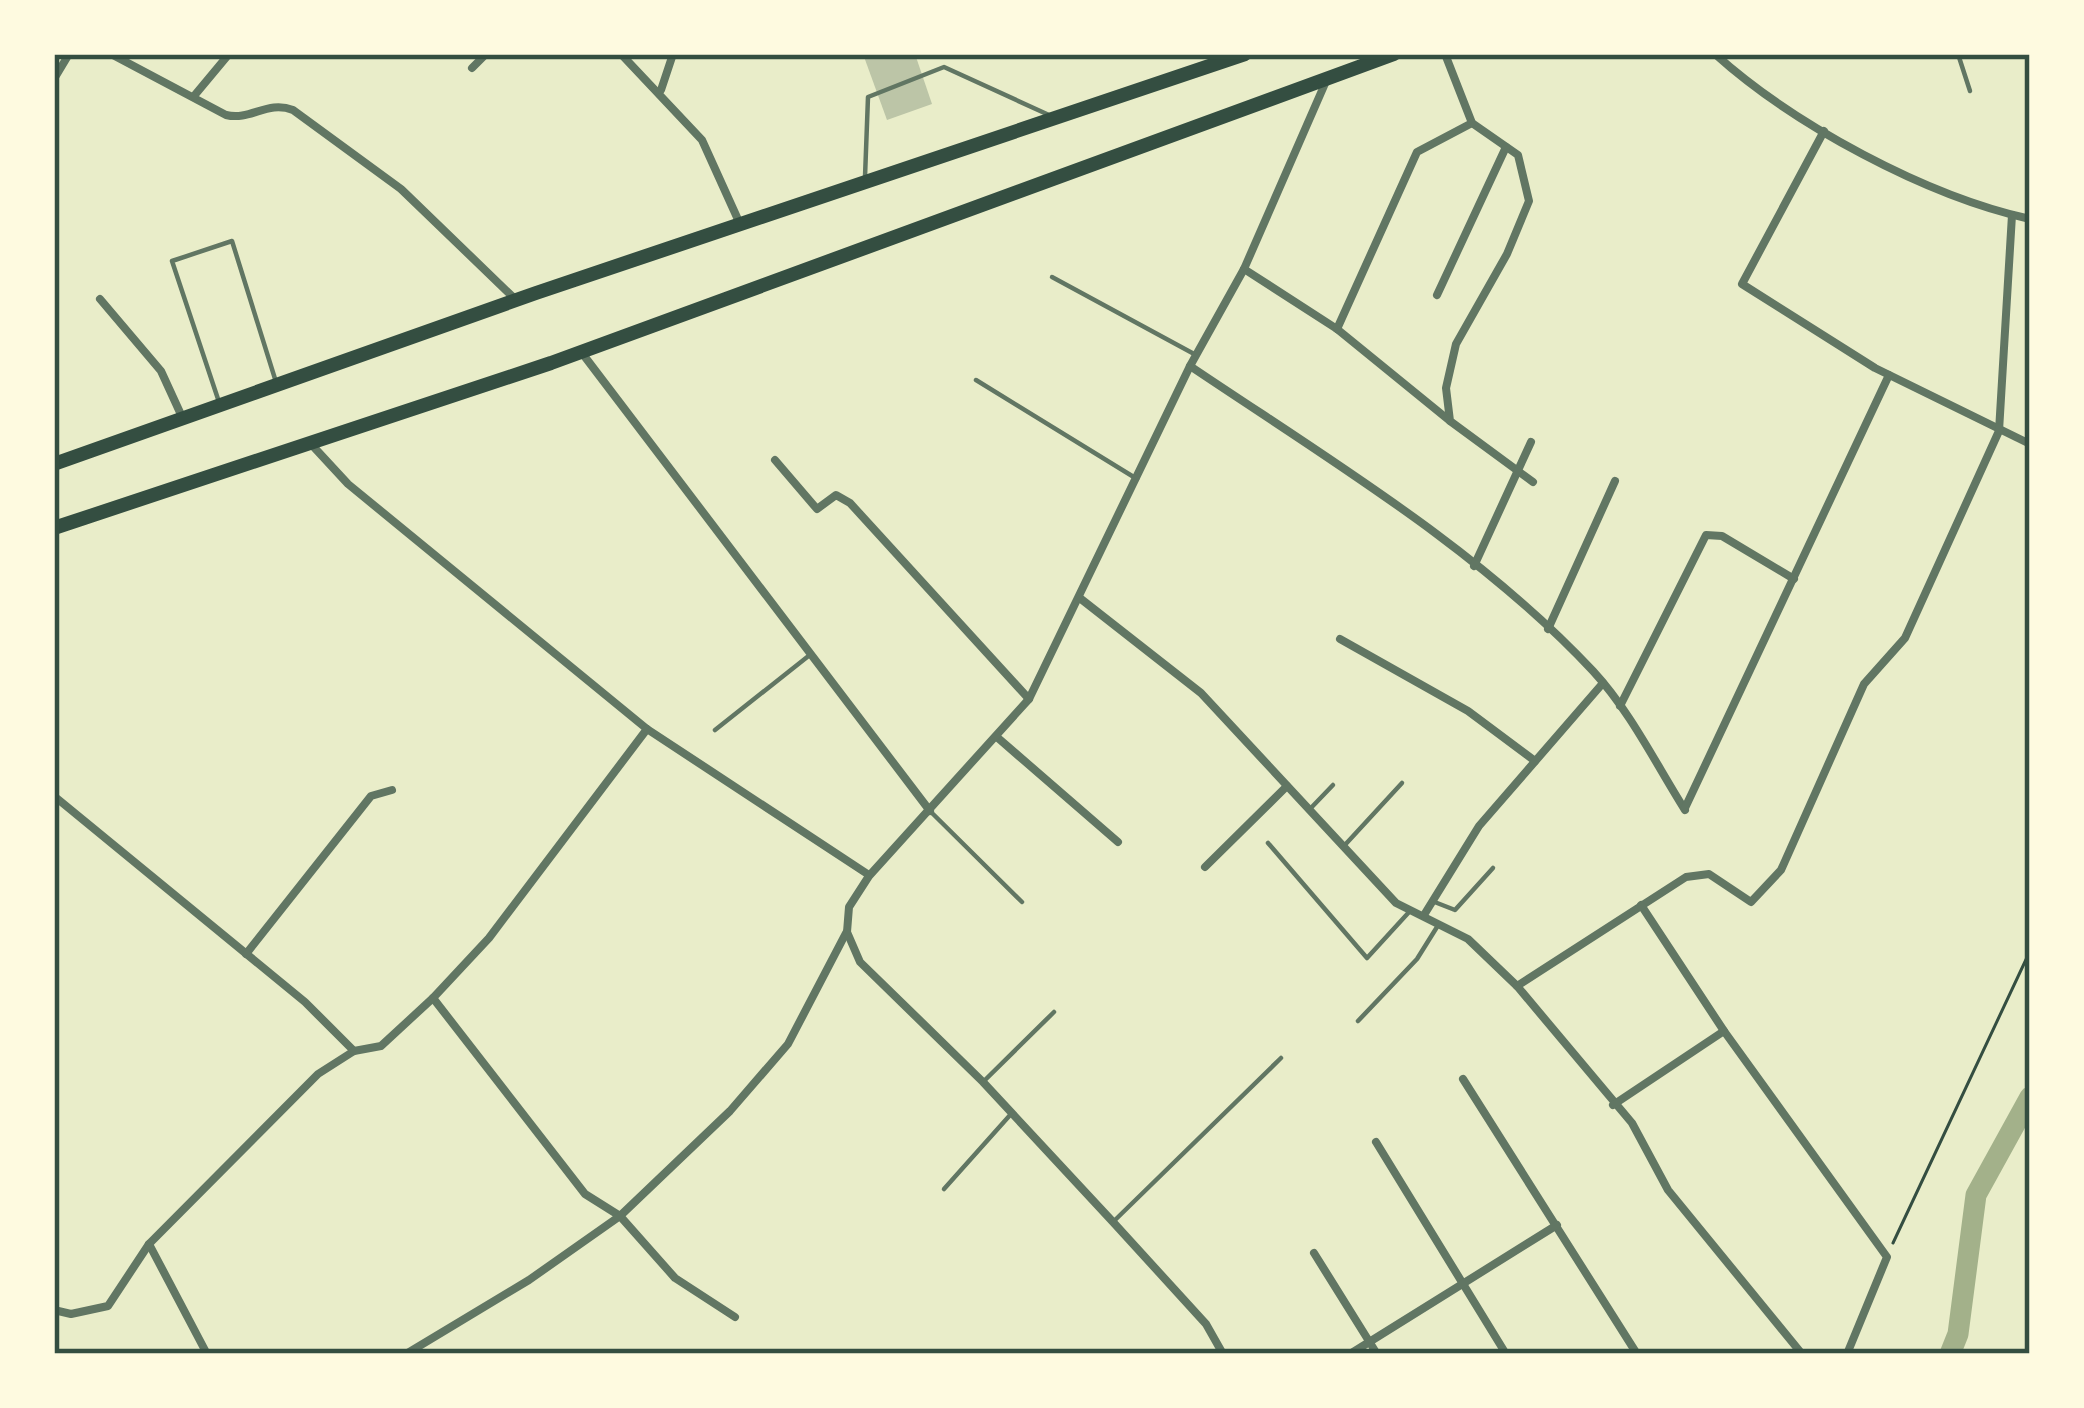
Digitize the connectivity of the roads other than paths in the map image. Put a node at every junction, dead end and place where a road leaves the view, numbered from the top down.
1 (69, 54) edge
2 (111, 54) edge
3 (229, 54) edge
4 (487, 54) edge
5 (621, 54) edge
6 (673, 54) edge
7 (1394, 54) edge
8 (1445, 54) edge
9 (1714, 54) edge
10 (1958, 54) edge
11 (1235, 56) edge
12 (472, 68) dead end
13 (54, 79) edge
14 (1327, 79) junction
15 (661, 90) junction
16 (1970, 91) dead end
17 (194, 96) junction
18 (1056, 118) junction
19 (1472, 123) junction
20 (1824, 131) junction
21 (1506, 147) junction
22 (864, 183) junction
23 (2012, 215) junction
24 (2030, 220) edge
25 (740, 226) junction
26 (1244, 268) junction
27 (1052, 277) dead end
28 (1437, 295) dead end
29 (100, 298) dead end
30 (516, 300) junction
31 (1337, 328) junction
32 (581, 352) junction
33 (1196, 355) junction
34 (1190, 366) junction
35 (1889, 375) junction
36 (976, 380) dead end
37 (277, 387) junction
38 (220, 408) junction
39 (184, 421) junction
40 (1450, 421) junction
41 (2000, 431) junction
42 (1531, 442) dead end
43 (311, 444) junction
44 (2030, 444) edge
45 (776, 460) dead end
46 (54, 464) edge
47 (1517, 470) junction
48 (1137, 478) junction
49 (1615, 481) dead end
50 (1533, 482) dead end
51 (54, 528) edge
52 (1474, 566) junction
53 (1794, 579) junction
54 (1081, 599) junction
55 (1548, 629) junction
56 (1340, 639) dead end
57 (811, 654) junction
58 (1603, 683) junction
59 (1029, 699) junction
60 (1619, 706) junction
61 (647, 729) junction
62 (715, 730) dead end
63 (998, 738) junction
64 (1535, 761) junction
65 (1402, 783) dead end
66 (1333, 785) dead end
67 (1287, 786) junction
68 (392, 790) dead end
69 (54, 796) edge
70 (1309, 810) junction
71 (930, 811) junction
72 (1118, 842) dead end
73 (1268, 843) dead end
74 (1343, 847) junction
75 (1205, 867) dead end
76 (1493, 868) dead end
77 (869, 875) junction
78 (1432, 901) junction
79 (1022, 902) dead end
80 (1641, 905) junction
81 (1411, 911) junction
82 (1424, 915) junction
83 (1440, 922) junction
84 (847, 932) junction
85 (246, 953) junction
86 (1517, 986) junction
87 (433, 998) junction
88 (1054, 1012) dead end
89 (1358, 1021) dead end
90 (1724, 1031) junction
91 (354, 1051) junction
92 (1281, 1058) dead end
93 (1463, 1079) dead end
94 (983, 1082) junction
95 (1613, 1105) junction
96 (1011, 1114) junction
97 (1376, 1142) dead end
98 (944, 1189) dead end
99 (620, 1216) junction
100 (1113, 1222) junction
101 (1557, 1225) junction
102 (149, 1244) junction
103 (1314, 1253) dead end
104 (1464, 1285) junction
105 (54, 1310) edge
106 (735, 1317) dead end
107 (1370, 1342) junction
108 (207, 1354) edge
109 (406, 1354) edge
110 (1221, 1354) edge
111 (1350, 1354) edge
112 (1377, 1354) edge
113 (1506, 1354) edge
114 (1637, 1354) edge
115 (1802, 1354) edge
116 (1847, 1354) edge

1 - 13 street
2 - 17 street
3 - 17 street
4 - 12 street
5 - 15 street
6 - 15 street
7 - 14 main road
8 - 19 street
9 - 20 street
10 - 16 lane
11 - 18 main road
14 - 26 street
14 - 32 main road
15 - 25 street
17 - 30 street
18 - 22 main road
18 - 22 lane
19 - 21 street
19 - 31 street
20 - 23 street
20 - 35 street
21 - 28 street
21 - 40 street
22 - 25 main road
23 - 24 street
23 - 41 street
25 - 30 main road
26 - 31 street
26 - 33 street
27 - 33 lane
29 - 39 street
30 - 37 main road
31 - 40 street
32 - 43 main road
32 - 57 street
33 - 34 street
34 - 48 street
34 - 52 street
35 - 41 street
35 - 53 street
36 - 48 lane
37 - 38 main road
37 - 38 lane
38 - 39 main road
39 - 46 main road
40 - 47 street
41 - 44 street
41 - 80 street
42 - 47 street
43 - 51 main road
43 - 61 street
45 - 59 street
47 - 50 street
47 - 52 street
48 - 54 street
49 - 55 street
52 - 55 street
53 - 60 street
53 - 60 street
54 - 59 street
54 - 67 street
55 - 58 street
56 - 64 street
57 - 62 lane
57 - 71 street
58 - 60 street
58 - 64 street
59 - 63 street
61 - 77 street
61 - 87 street
63 - 71 street
63 - 72 street
64 - 78 street
65 - 74 lane
66 - 70 lane
67 - 70 street
67 - 75 street
68 - 85 street
69 - 85 street
70 - 74 street
71 - 77 street
71 - 79 lane
73 - 81 lane
74 - 81 street
76 - 78 lane
77 - 84 street
78 - 82 street
80 - 86 street
80 - 90 street
81 - 82 street
82 - 83 street
83 - 86 street
83 - 89 lane
84 - 94 street
84 - 99 street
85 - 91 street
86 - 95 street
87 - 91 street
87 - 99 street
88 - 94 lane
90 - 95 street
90 - 116 street
91 - 102 street
92 - 100 lane
93 - 101 street
94 - 96 street
95 - 115 street
96 - 98 lane
96 - 100 street
97 - 104 street
99 - 106 street
99 - 109 street
100 - 110 street
101 - 104 street
101 - 114 street
102 - 105 street
102 - 108 street
103 - 107 street
104 - 107 street
104 - 113 street
107 - 111 street
107 - 112 street

